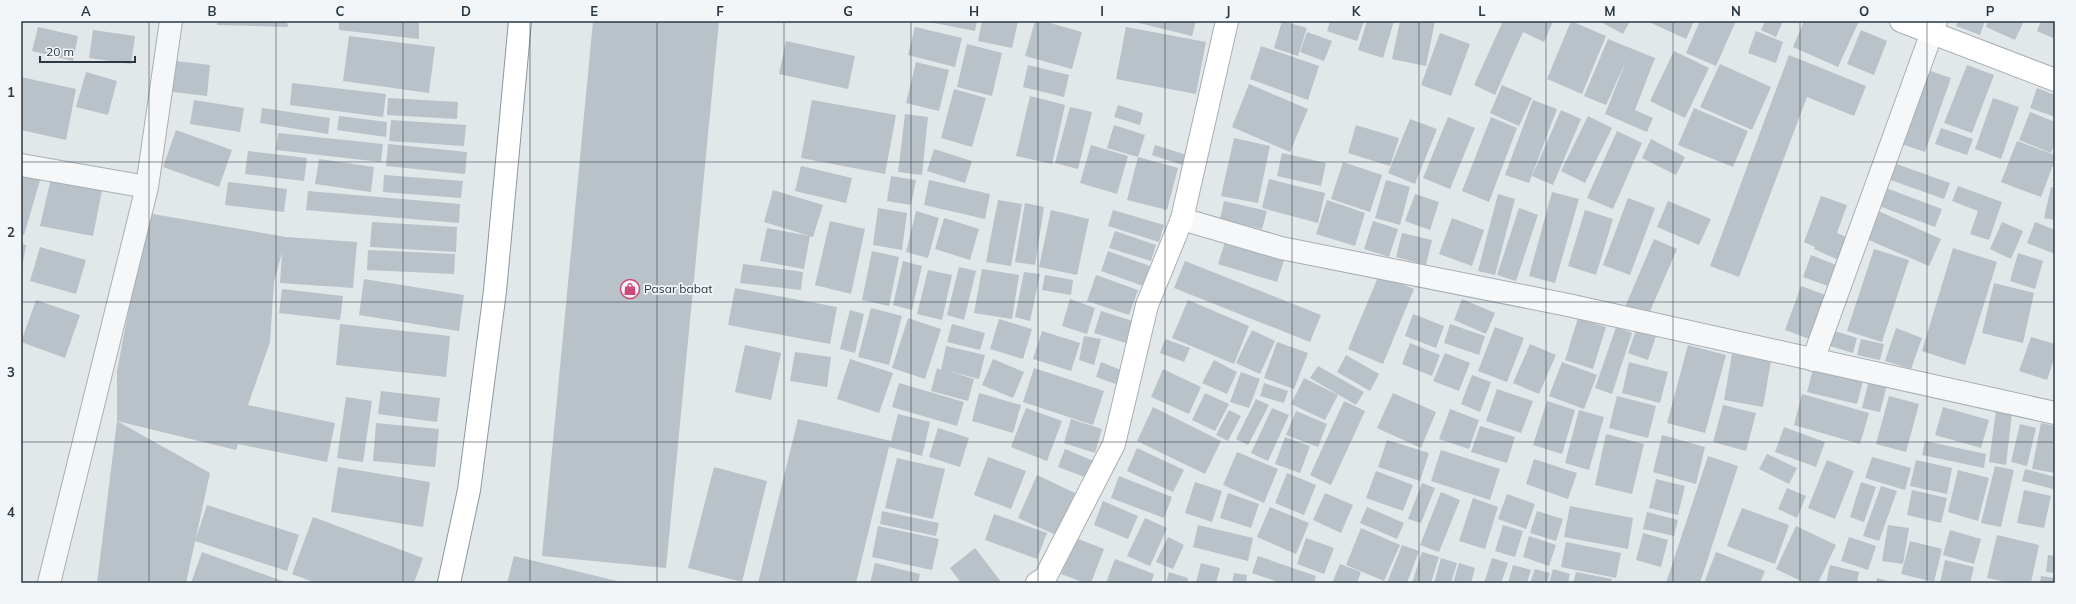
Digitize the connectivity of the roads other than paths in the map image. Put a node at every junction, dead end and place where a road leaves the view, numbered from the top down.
1 (171, 21) edge
2 (520, 21) edge
3 (1227, 21) edge
4 (1901, 21) edge
5 (1933, 27) edge
6 (2055, 80) edge
7 (21, 165) edge
8 (147, 187) junction
9 (1182, 219) junction
10 (1813, 360) junction
11 (2055, 413) edge
12 (49, 583) edge
13 (448, 583) edge
14 (1038, 583) edge

1 - 8 street
2 - 13 main road
3 - 9 main road
4 - 5 main road
5 - 6 main road
5 - 10 street
7 - 8 street
8 - 12 street
9 - 10 street
9 - 14 main road
10 - 11 street

